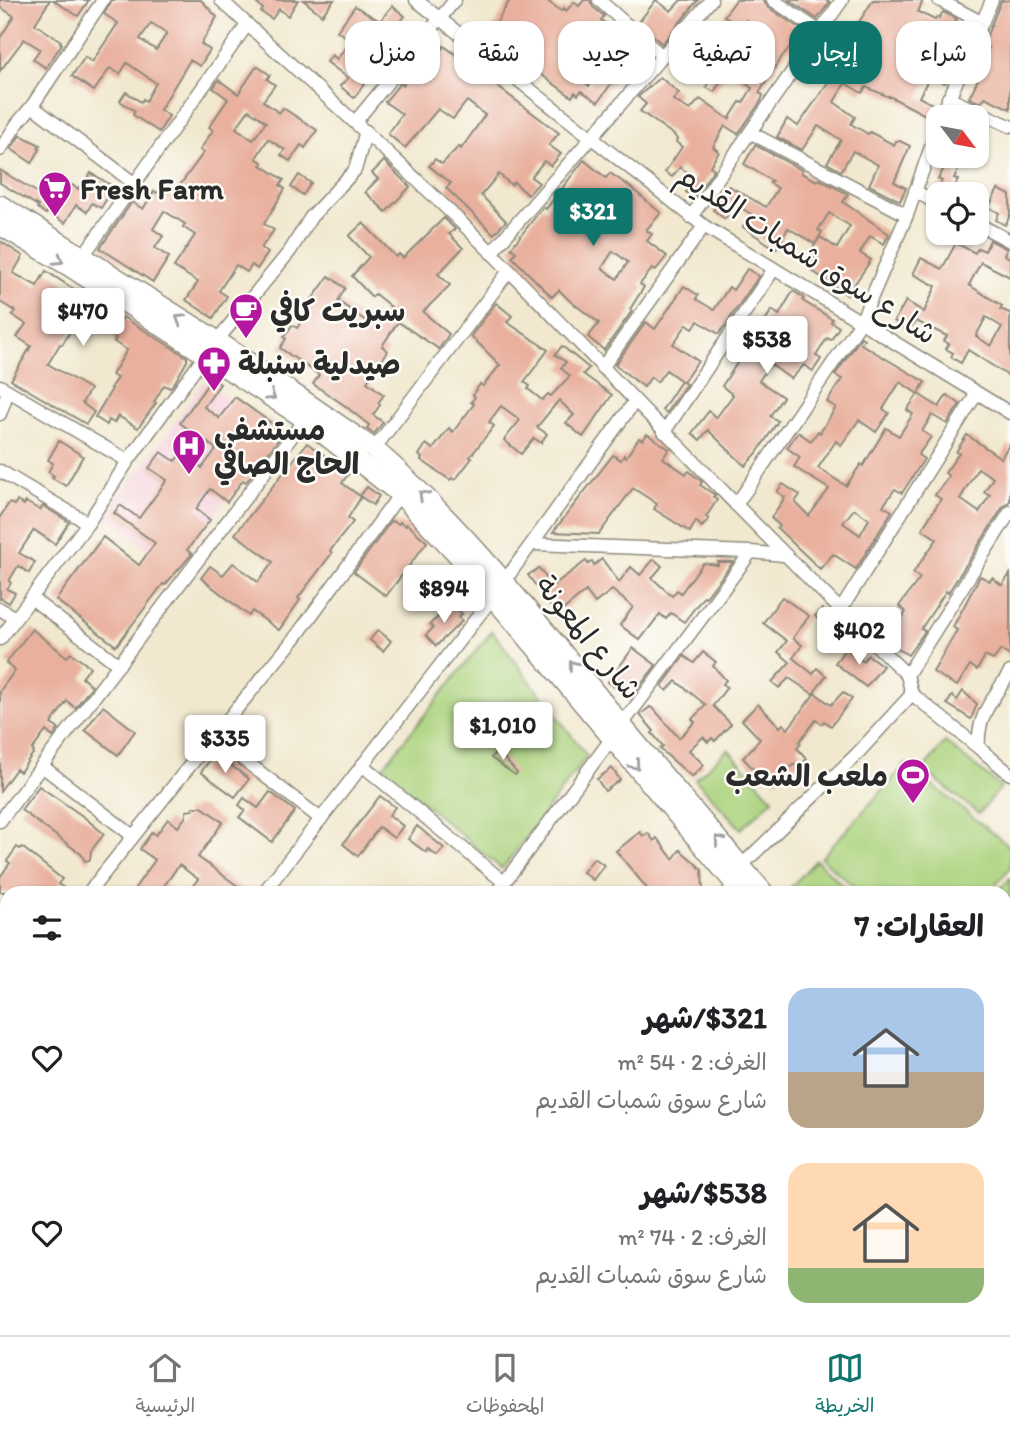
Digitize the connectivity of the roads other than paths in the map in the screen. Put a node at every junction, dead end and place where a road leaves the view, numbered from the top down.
1 (103, 0) edge
2 (416, 0) edge
3 (456, 0) edge
4 (599, 0) edge
5 (711, 0) edge
6 (773, 0) edge
7 (842, 0) edge
8 (939, 0) edge
9 (992, 0) edge
10 (224, 1) edge
11 (441, 19) junction
12 (804, 21) edge
13 (826, 21) edge
14 (979, 21) edge
15 (982, 21) edge
16 (247, 25) junction
17 (662, 56) junction
18 (789, 76) edge
19 (954, 84) edge
20 (948, 98) junction
21 (945, 105) edge
22 (32, 106) junction
23 (356, 121) junction
24 (1010, 126) edge
25 (366, 131) junction
26 (751, 133) junction
27 (593, 137) junction
28 (0, 150) edge
29 (926, 160) edge
30 (135, 184) junction
31 (915, 191) junction
32 (926, 197) edge
33 (0, 205) edge
34 (907, 215) junction
35 (691, 217) junction
36 (0, 226) edge
37 (704, 226) junction
38 (989, 230) edge
39 (1010, 241) edge
40 (491, 253) junction
41 (83, 256) junction
42 (774, 269) junction
43 (509, 271) junction
44 (860, 322) junction
45 (211, 347) junction
46 (602, 369) junction
47 (4, 389) edge
48 (977, 393) junction
49 (635, 401) junction
50 (1010, 413) edge
51 (0, 414) edge
52 (305, 419) junction
53 (664, 432) junction
54 (374, 449) junction
55 (128, 461) junction
56 (0, 471) edge
57 (400, 494) junction
58 (736, 505) junction
59 (1010, 512) edge
60 (88, 523) junction
61 (532, 544) junction
62 (751, 552) junction
63 (783, 555) junction
64 (505, 581) junction
65 (493, 597) junction
66 (31, 598) junction
67 (0, 609) edge
68 (840, 611) junction
69 (15, 618) junction
70 (0, 639) edge
71 (119, 665) junction
72 (1010, 672) edge
73 (907, 675) junction
74 (912, 694) junction
75 (617, 732) junction
76 (214, 737) junction
77 (979, 748) junction
78 (362, 765) junction
79 (42, 766) junction
80 (1010, 774) edge
81 (321, 819) junction
82 (0, 821) edge
83 (133, 836) junction
84 (736, 884) edge
85 (94, 886) edge
86 (269, 886) edge
87 (499, 886) edge
88 (502, 886) edge

1 - 22 street
2 - 11 street, شارع سوق شمبات القديم
3 - 11 street
4 - 17 street
5 - 17 street
6 - 12 street
7 - 13 street
8 - 14 street
9 - 15 street
10 - 16 street
11 - 23 street
11 - 27 street, شارع سوق شمبات القديم
16 - 23 street
16 - 30 street
17 - 27 street
18 - 26 street
19 - 20 street
20 - 21 street
20 - 24 street
22 - 28 street
22 - 30 street
23 - 25 street
25 - 40 street
25 - 45 street
26 - 34 street
26 - 35 street
27 - 35 street, شارع سوق شمبات القديم
27 - 40 street
29 - 31 street
30 - 41 street
31 - 32 street
31 - 34 street
33 - 41 highway, شارع المعونة
34 - 44 street
35 - 37 street, شارع سوق شمبات القديم
36 -> 45 highway, شارع المعونة
37 - 42 street, شارع سوق شمبات القديم
37 - 46 street
38 - 39 street
40 - 43 street
45 -> 41 highway, شارع المعونة
42 - 44 street, شارع سوق شمبات القديم
42 - 53 street
43 - 46 street
43 - 54 street
44 - 48 street, شارع سوق شمبات القديم
44 - 58 street
45 -> 52 highway, شارع المعونة
45 - 54 highway, شارع المعونة
45 - 55 street
46 - 49 street
47 - 51 street
47 - 55 street
48 - 50 street, شارع سوق شمبات القديم
48 - 68 street
49 - 53 street
49 - 61 street
52 - 57 highway, شارع المعونة
52 - 71 street
53 - 58 street
64 -> 54 highway, شارع المعونة
55 - 60 street
56 - 60 street
57 - 65 highway, شارع المعونة
57 - 76 street
58 - 63 street
59 - 73 street
60 - 66 street
61 - 62 street
61 - 64 street
62 - 63 street
62 - 75 street
63 - 68 street
64 - 65 street
75 -> 64 highway, شارع المعونة
65 - 75 highway, شارع المعونة
65 - 78 street
66 - 69 street
66 - 71 street
67 - 69 street
68 - 73 street
69 - 70 street
71 - 79 street
72 - 77 street
73 - 74 street
74 - 77 street
74 - 84 street
75 - 84 highway, شارع المعونة
75 - 88 street
76 - 81 street
76 - 83 street
77 - 80 street
78 - 81 street
78 - 87 street
79 - 82 street
79 - 83 street
81 - 86 street
83 - 85 street

